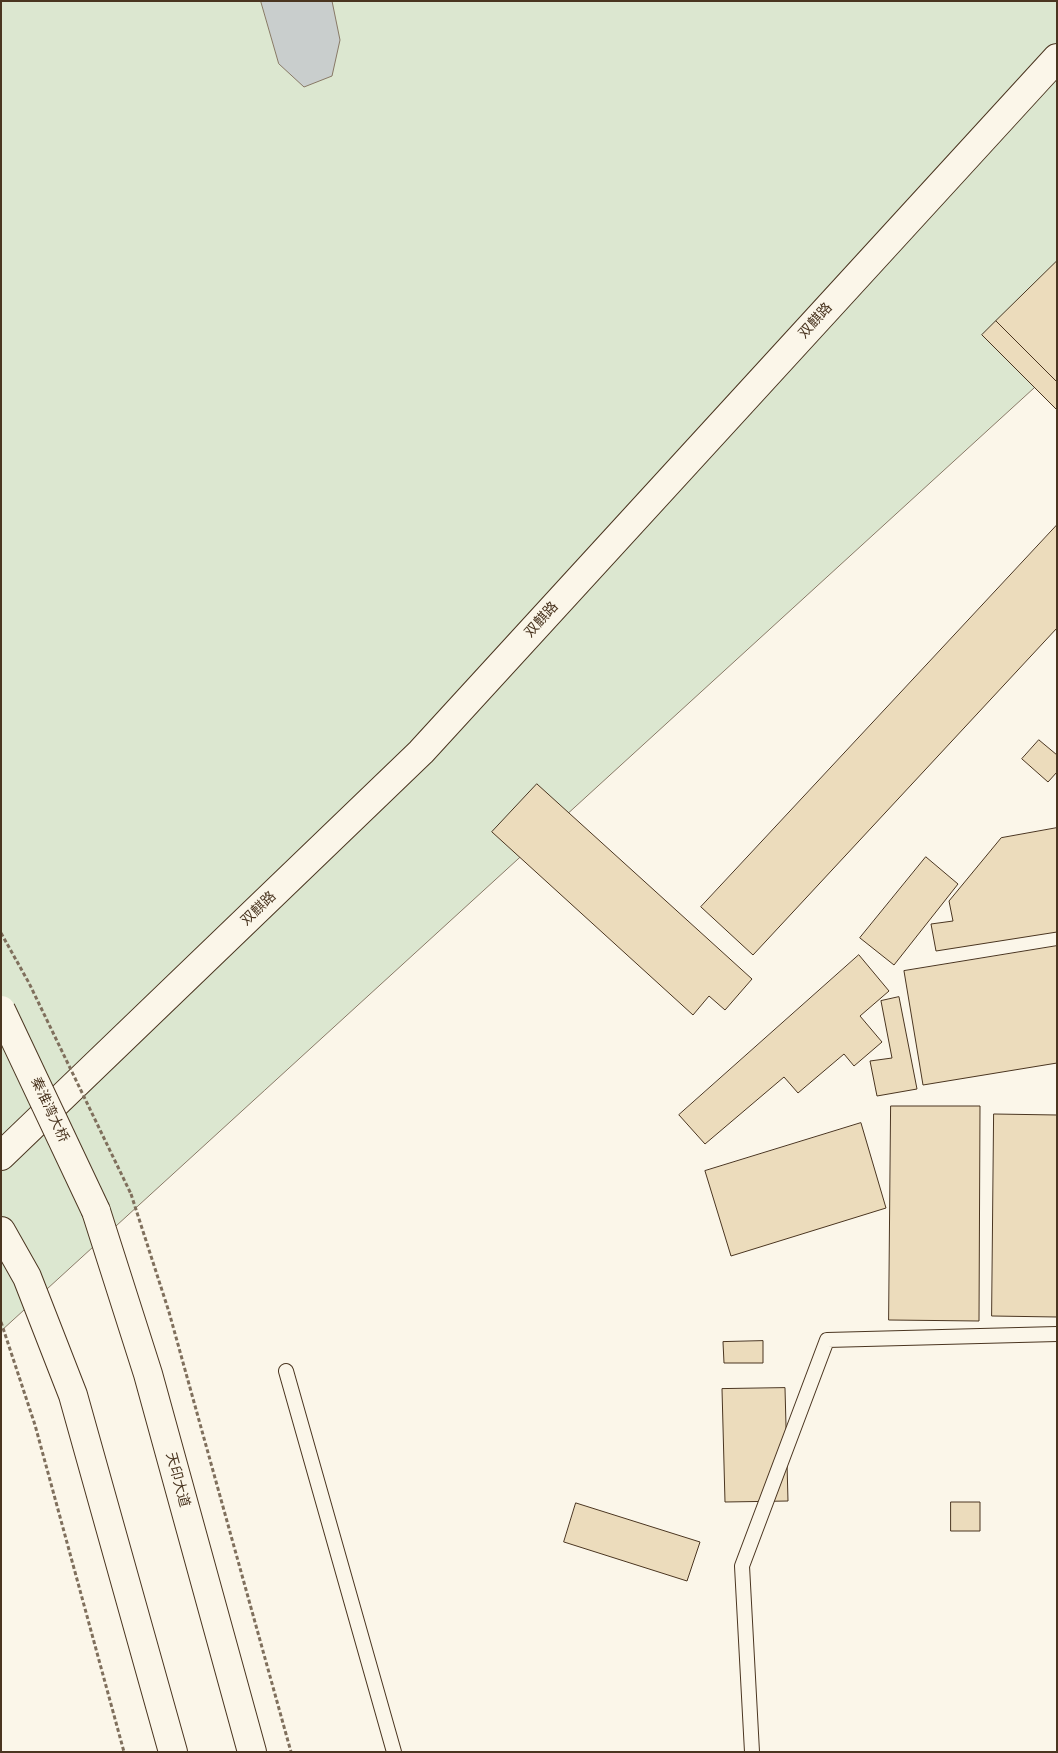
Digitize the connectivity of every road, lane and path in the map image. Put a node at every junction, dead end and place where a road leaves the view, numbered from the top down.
1 (1057, 58) edge
2 (1, 933) edge
3 (1, 1010) edge
4 (1, 1156) edge
5 (96, 1210) joint
6 (1, 1231) edge
7 (1, 1322) edge
8 (1057, 1334) edge
9 (286, 1371) dead end
10 (124, 1752) edge
11 (172, 1752) edge
12 (252, 1752) edge
13 (292, 1752) edge
14 (394, 1752) edge
15 (752, 1752) edge

1 - 4 street, 双麒路
2 - 13 path, bridge
3 - 5 street, 秦淮湾大桥, bridge
5 - 12 street, 天印大道
6 - 11 street
7 - 10 path
8 - 15 lane
9 - 14 lane

